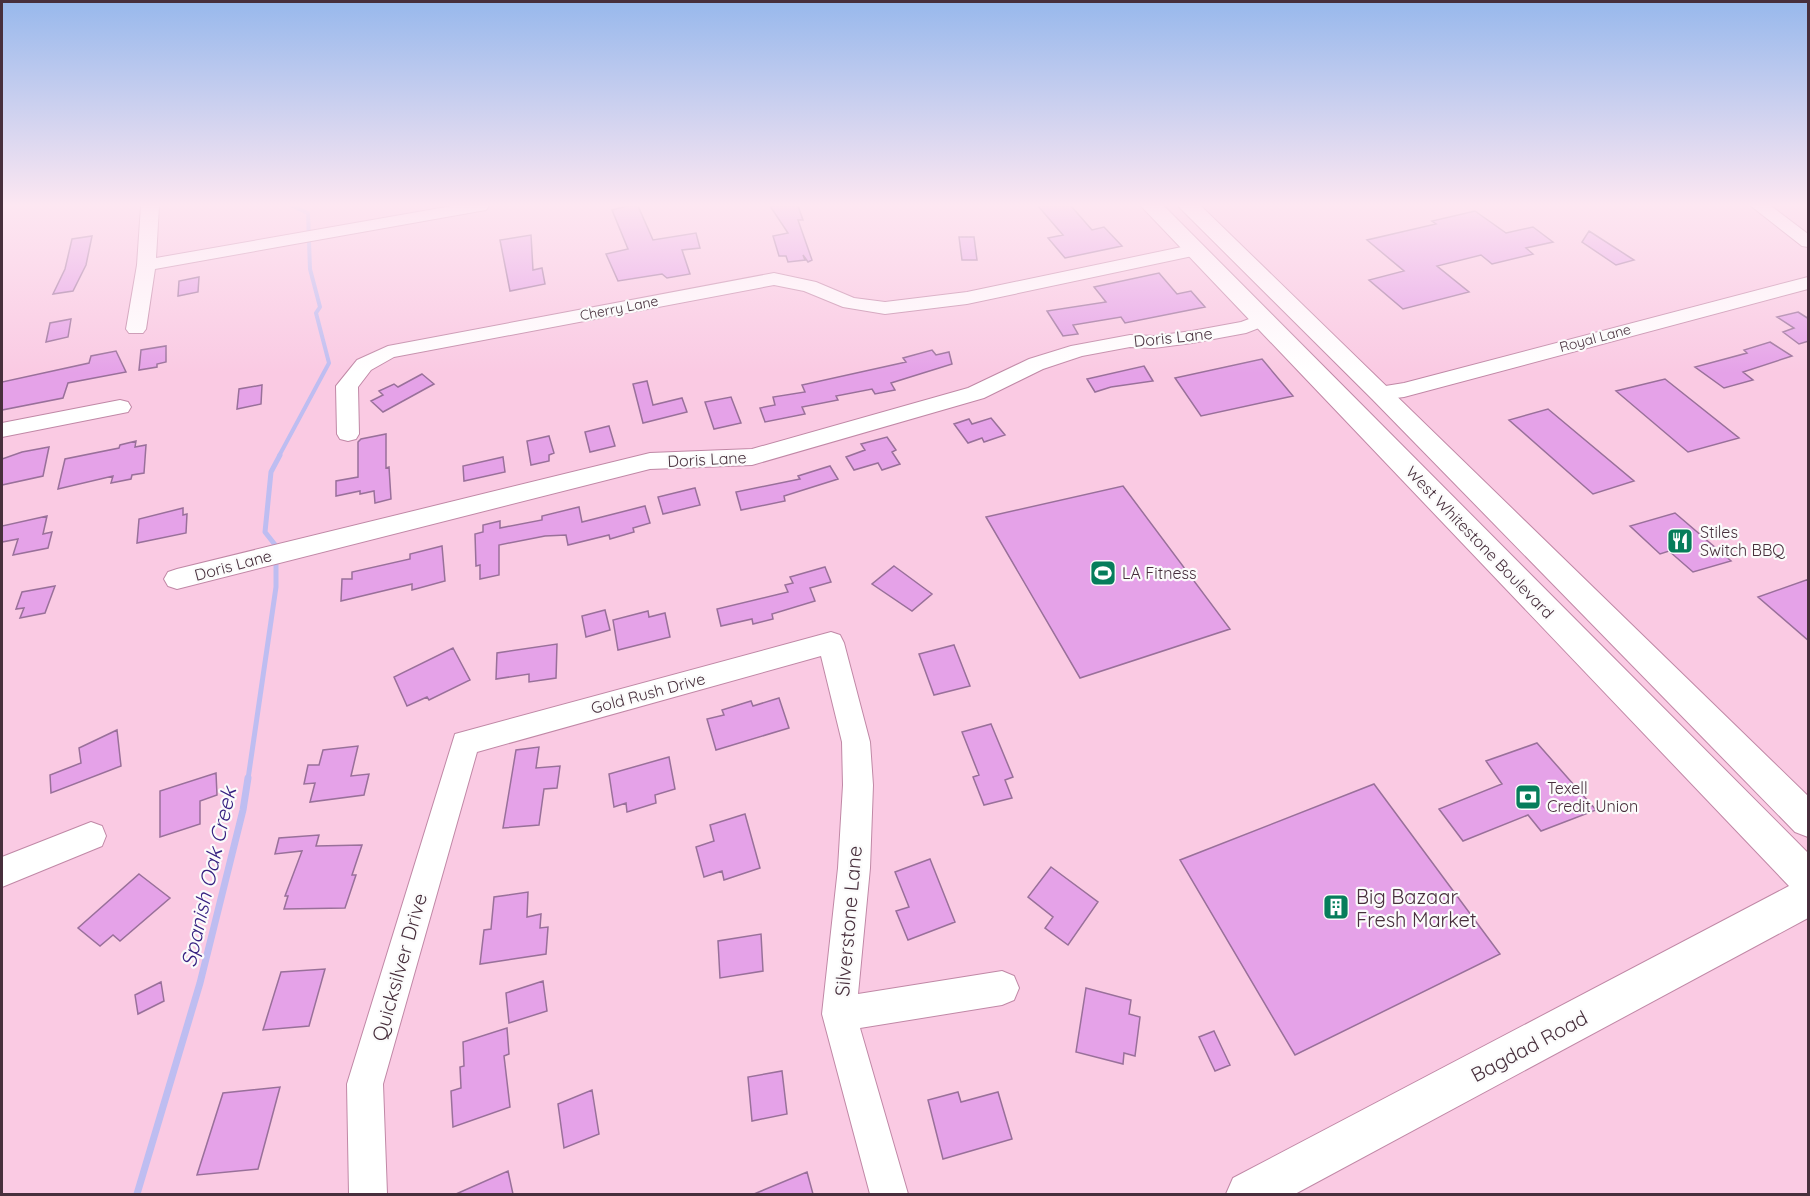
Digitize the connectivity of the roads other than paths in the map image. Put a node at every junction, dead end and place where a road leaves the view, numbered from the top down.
1 (146, 262) edge
2 (164, 262) edge
3 (1140, 262) edge
4 (1208, 262) edge
5 (1245, 262) edge
6 (146, 265) junction
7 (1809, 283) edge
8 (1232, 285) junction
9 (1265, 319) junction
10 (136, 329) dead end
11 (1381, 393) junction
12 (120, 407) dead end
13 (1349, 407) junction
14 (2, 430) edge
15 (348, 434) dead end
16 (1535, 547) junction
17 (177, 579) dead end
18 (831, 643) joint
19 (465, 743) joint
20 (1809, 820) edge
21 (91, 836) dead end
22 (2, 872) edge
23 (1809, 879) edge
24 (1809, 897) edge
25 (1002, 988) dead end
26 (839, 1014) junction
27 (368, 1194) edge
28 (889, 1194) edge
29 (1249, 1194) edge

1 - 6 street
2 - 6 street
3 - 15 street, Cherry Lane
4 - 8 main road, West Whitestone Boulevard
5 - 11 main road, West Whitestone Boulevard
6 - 10 street
7 - 11 street, Royal Lane
8 - 9 main road, West Whitestone Boulevard
8 - 11 main road
9 - 13 main road, West Whitestone Boulevard
9 - 17 street, Doris Lane
11 - 16 main road, West Whitestone Boulevard
12 - 14 street
13 - 16 main road
13 - 23 main road, West Whitestone Boulevard
16 - 20 main road, West Whitestone Boulevard
18 - 19 street, Gold Rush Drive
18 - 26 street, Silverstone Lane
19 - 27 street, Quicksilver Drive
21 - 22 street
24 - 29 main road, Bagdad Road
25 - 26 street
26 - 28 street, Silverstone Lane

